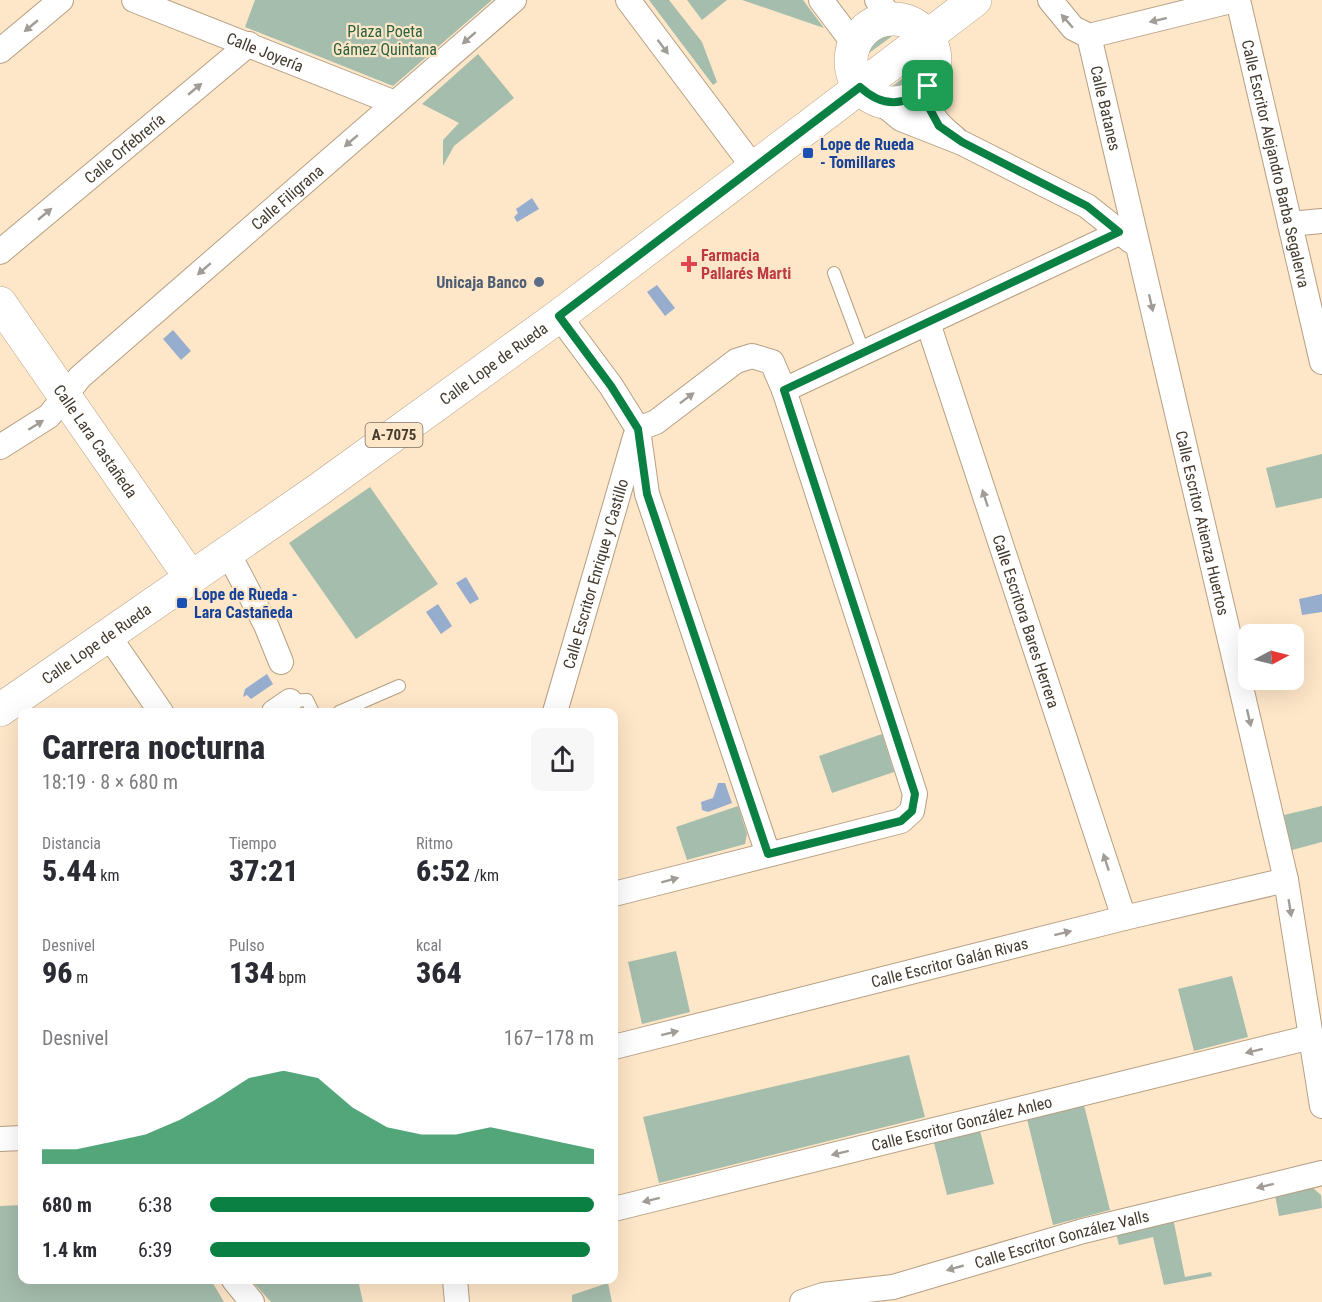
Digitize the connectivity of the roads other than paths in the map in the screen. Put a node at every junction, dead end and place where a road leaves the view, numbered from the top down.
1 (61, 0) edge
2 (134, 0) edge
3 (514, 0) edge
4 (628, 0) edge
5 (821, 0) edge
6 (975, 0) edge
7 (1050, 0) edge
8 (1236, 0) edge
9 (1187, 6) edge
10 (885, 10) edge
11 (1089, 36) junction
12 (927, 37) junction
13 (249, 44) junction
14 (854, 44) junction
15 (0, 51) edge
16 (928, 86) junction
17 (869, 94) junction
18 (395, 103) junction
19 (962, 142) junction
20 (754, 168) junction
21 (1122, 178) junction
22 (1087, 206) junction
23 (1322, 220) edge
24 (1290, 224) junction
25 (1128, 239) junction
26 (0, 252) edge
27 (834, 273) dead end
28 (0, 303) edge
29 (559, 316) junction
30 (928, 323) junction
31 (864, 353) junction
32 (1322, 362) edge
33 (784, 390) junction
34 (65, 396) junction
35 (638, 429) junction
36 (0, 447) edge
37 (228, 553) junction
38 (191, 578) junction
39 (108, 635) junction
40 (280, 662) dead end
41 (399, 686) dead end
42 (282, 707) edge
43 (158, 708) edge
44 (312, 708) edge
45 (348, 708) edge
46 (556, 708) edge
47 (0, 710) edge
48 (768, 854) junction
49 (1286, 880) junction
50 (618, 893) edge
51 (1124, 918) junction
52 (1311, 1037) junction
53 (618, 1046) edge
54 (1322, 1106) edge
55 (18, 1138) edge
56 (0, 1139) edge
57 (1322, 1173) edge
58 (618, 1208) edge
59 (237, 1284) edge
60 (455, 1284) edge
61 (252, 1302) edge
62 (457, 1302) edge
63 (802, 1302) edge

1 -> 15 street
2 - 13 street, Calle Joyería
3 -> 18 street, Calle Filigrana
4 -> 20 street
5 - 14 street
6 - 12 main road, Calle Lope de Rueda / A-7075
11 -> 7 street
8 - 9 street
8 - 24 street, Calle Escritor Alejandro Barba Segalerva
9 -> 11 street
10 - 12 main road
10 - 14 main road
11 - 21 street, Calle Batanes
12 - 16 main road
12 - 17 main road, Calle Lope de Rueda / A-7075
13 - 18 street, Calle Joyería
26 -> 13 street, Calle Orfebrería
14 - 17 main road
16 - 17 main road
16 - 19 street
17 - 19 street
17 - 20 main road, Calle Lope de Rueda / A-7075
18 -> 34 street, Calle Filigrana
19 - 22 street
20 - 29 main road, Calle Lope de Rueda / A-7075
21 - 22 street
21 - 25 street, Calle Batanes
22 - 25 street
23 - 24 street
24 - 32 street, Calle Escritor Alejandro Barba Segalerva
25 - 30 street
25 -> 49 street, Calle Escritor Atienza Huertos
27 - 31 lane
28 - 34 main road, Calle Lara Castañeda
29 - 35 street
29 - 37 main road, Calle Lope de Rueda / A-7075
30 - 31 street
51 -> 30 street, Calle Escritora Bares Herrera
31 - 33 street
35 -> 33 street
33 - 48 street
36 -> 34 street, Calle Filigrana
34 - 38 main road, Calle Lara Castañeda
35 - 46 street, Calle Escritor Enrique y Castillo
35 - 48 street
37 - 38 main road, Calle Lope de Rueda / A-7075
37 - 40 street
38 - 39 main road, Calle Lope de Rueda / A-7075
39 - 43 street
39 - 47 main road, Calle Lope de Rueda / A-7075
41 - 45 lane
42 - 44 lane
50 -> 48 street
49 - 51 street, Calle Escritor Galán Rivas
49 -> 52 street, Calle Escritor Atienza Huertos
53 -> 51 street, Calle Escritor Galán Rivas
52 - 54 street, Calle Escritor Atienza Huertos
52 -> 58 street, Calle Escritor González Anleo
55 - 56 street
57 -> 63 street, Calle Escritor González Valls
59 - 61 street
60 - 62 street

